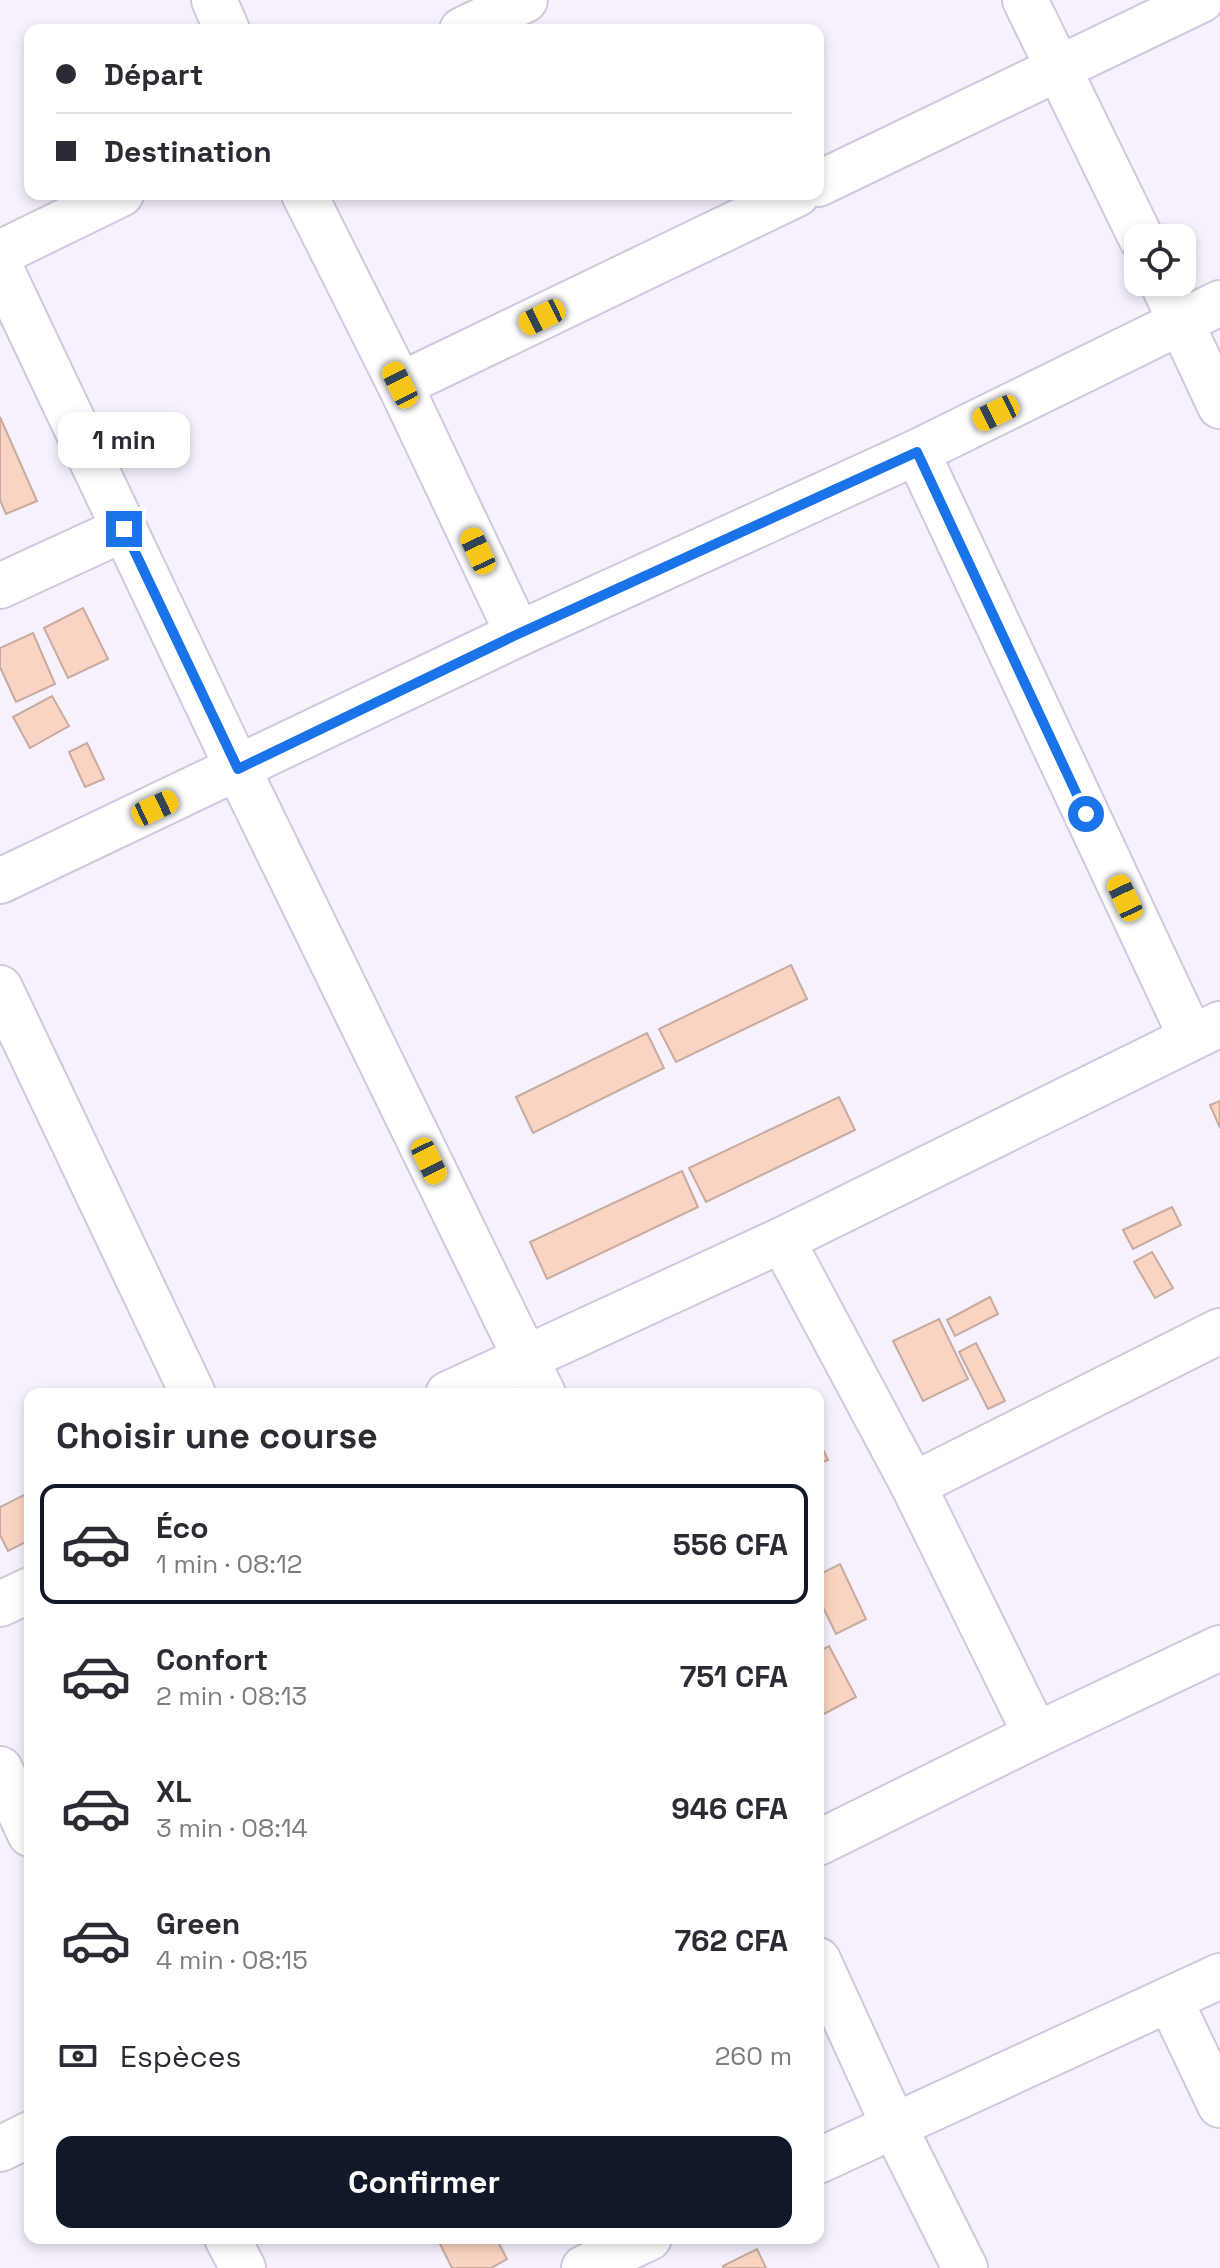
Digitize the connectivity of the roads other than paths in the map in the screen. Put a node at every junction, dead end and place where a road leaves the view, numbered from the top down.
1 (214, 0) edge
2 (525, 0) edge
3 (1025, 0) edge
4 (1201, 0) edge
5 (224, 24) edge
6 (475, 24) edge
7 (1059, 68) junction
8 (824, 181) edge
9 (109, 200) edge
10 (307, 200) edge
11 (785, 200) edge
12 (1134, 224) edge
13 (0, 253) edge
14 (0, 267) edge
15 (1169, 296) edge
16 (1220, 303) edge
17 (1181, 322) junction
18 (400, 385) junction
19 (1220, 406) edge
20 (917, 452) junction
21 (124, 529) junction
22 (0, 586) edge
23 (518, 634) junction
24 (238, 769) junction
25 (0, 881) edge
26 (0, 988) edge
27 (1205, 1031) edge
28 (782, 1240) junction
29 (1220, 1331) edge
30 (534, 1376) edge
31 (190, 1388) edge
32 (477, 1388) edge
33 (913, 1485) junction
34 (24, 1593) edge
35 (0, 1604) edge
36 (1220, 1648) edge
37 (1036, 1735) junction
38 (0, 1769) edge
39 (24, 1821) edge
40 (824, 1840) edge
41 (824, 1973) edge
42 (1220, 1976) edge
43 (1170, 2000) junction
44 (1220, 2105) edge
45 (894, 2126) junction
46 (24, 2137) edge
47 (0, 2149) edge
48 (824, 2158) edge
49 (230, 2244) edge
50 (635, 2244) edge
51 (602, 2258) edge
52 (243, 2268) edge
53 (965, 2268) edge

1 - 5 street
2 - 6 street
3 - 7 street
4 - 7 street
7 - 8 street
7 - 12 street
9 - 13 street
10 - 18 street
11 - 18 street
14 - 21 street
15 - 17 street
16 - 17 street
17 - 19 street
17 - 20 street
18 - 23 street
20 - 23 street
20 - 27 street
21 - 22 street
21 - 24 street
23 - 24 street
24 - 25 street
24 - 30 street
26 - 31 street
27 - 28 street
28 - 30 street
28 - 33 street
29 - 33 street
30 - 32 street
33 - 37 street
34 - 35 street
36 - 37 street
37 - 40 street
38 - 39 street
41 - 45 street
42 - 43 street
43 - 44 street
43 - 45 street
45 - 48 street
45 - 53 street
46 - 47 street
49 - 52 street
50 - 51 street

